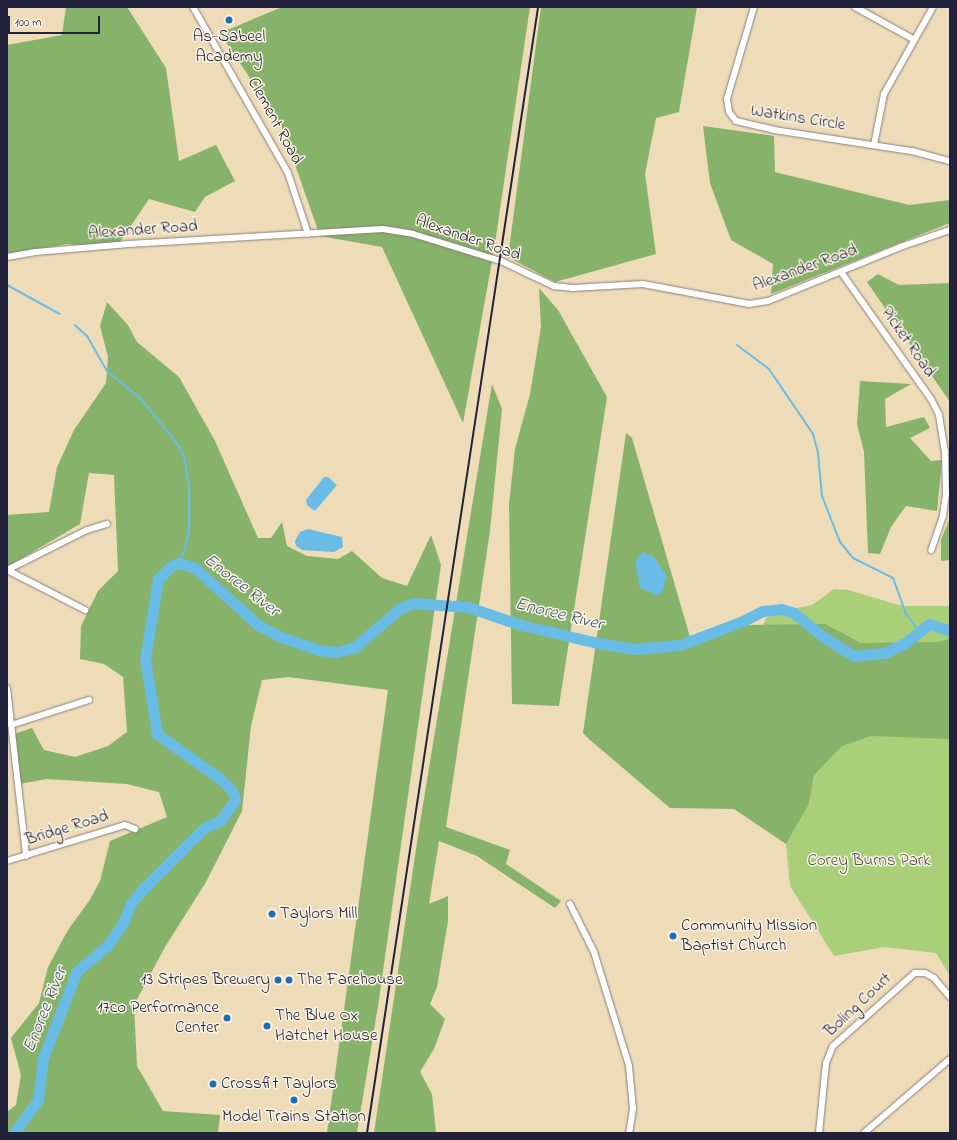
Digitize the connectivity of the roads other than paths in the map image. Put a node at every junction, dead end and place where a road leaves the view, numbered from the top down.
1 (193, 7) edge
2 (754, 7) edge
3 (855, 7) edge
4 (933, 7) edge
5 (915, 40) junction
6 (874, 145) junction
7 (950, 161) edge
8 (950, 230) edge
9 (308, 234) junction
10 (7, 257) edge
11 (841, 272) junction
12 (107, 524) dead end
13 (931, 550) dead end
14 (7, 570) edge
15 (85, 610) dead end
16 (7, 688) edge
17 (89, 700) dead end
18 (11, 725) junction
19 (135, 829) dead end
20 (26, 856) junction
21 (7, 861) edge
22 (570, 904) dead end
23 (950, 997) edge
24 (950, 1059) edge
25 (819, 1132) edge
26 (629, 1133) edge
27 (826, 1133) edge
28 (864, 1133) edge

1 - 9 street, Clement Road
2 - 6 street, Watkins Circle
3 - 5 street
4 - 5 street
5 - 6 street
6 - 7 street, Watkins Circle
8 - 11 street, Alexander Road
9 - 10 street, Alexander Road
9 - 11 street, Alexander Road
11 - 13 street, Picket Road
12 - 14 street
14 - 15 street
16 - 18 street
17 - 18 street
18 - 20 street
19 - 20 street, Bridge Road
20 - 21 street, Bridge Road
22 - 26 street
23 - 25 street, Boling Court
24 - 28 street
25 - 27 street, Boling Court

